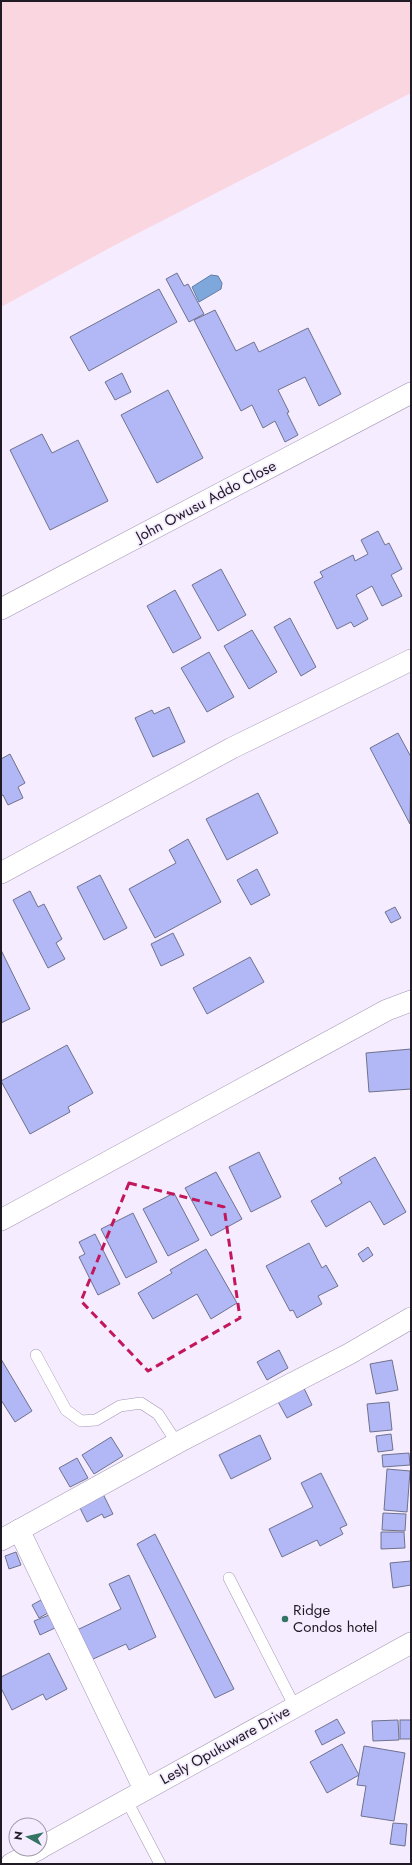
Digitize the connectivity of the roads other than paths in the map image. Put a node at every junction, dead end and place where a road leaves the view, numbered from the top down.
1 (411, 393) edge
2 (1, 609) edge
3 (411, 660) edge
4 (1, 873) edge
5 (411, 1001) edge
6 (1, 1220) edge
7 (411, 1318) edge
8 (36, 1355) dead end
9 (177, 1443) junction
10 (10, 1535) edge
11 (229, 1578) dead end
12 (411, 1644) edge
13 (296, 1707) junction
14 (136, 1795) junction
15 (48, 1844) edge
16 (24, 1857) edge
17 (11, 1864) edge
18 (160, 1864) edge

1 - 2 street, John Owusu Addo Close
3 - 4 street
5 - 6 street
7 - 9 street
8 - 9 lane
9 - 10 street
10 - 14 street
11 - 13 lane
12 - 13 street, Lesly Opukuware Drive
13 - 14 street, Lesly Opukuware Drive
14 - 15 street, Lesly Opukuware Drive
14 - 18 lane
16 - 17 street, Lesly Opukuware Drive

